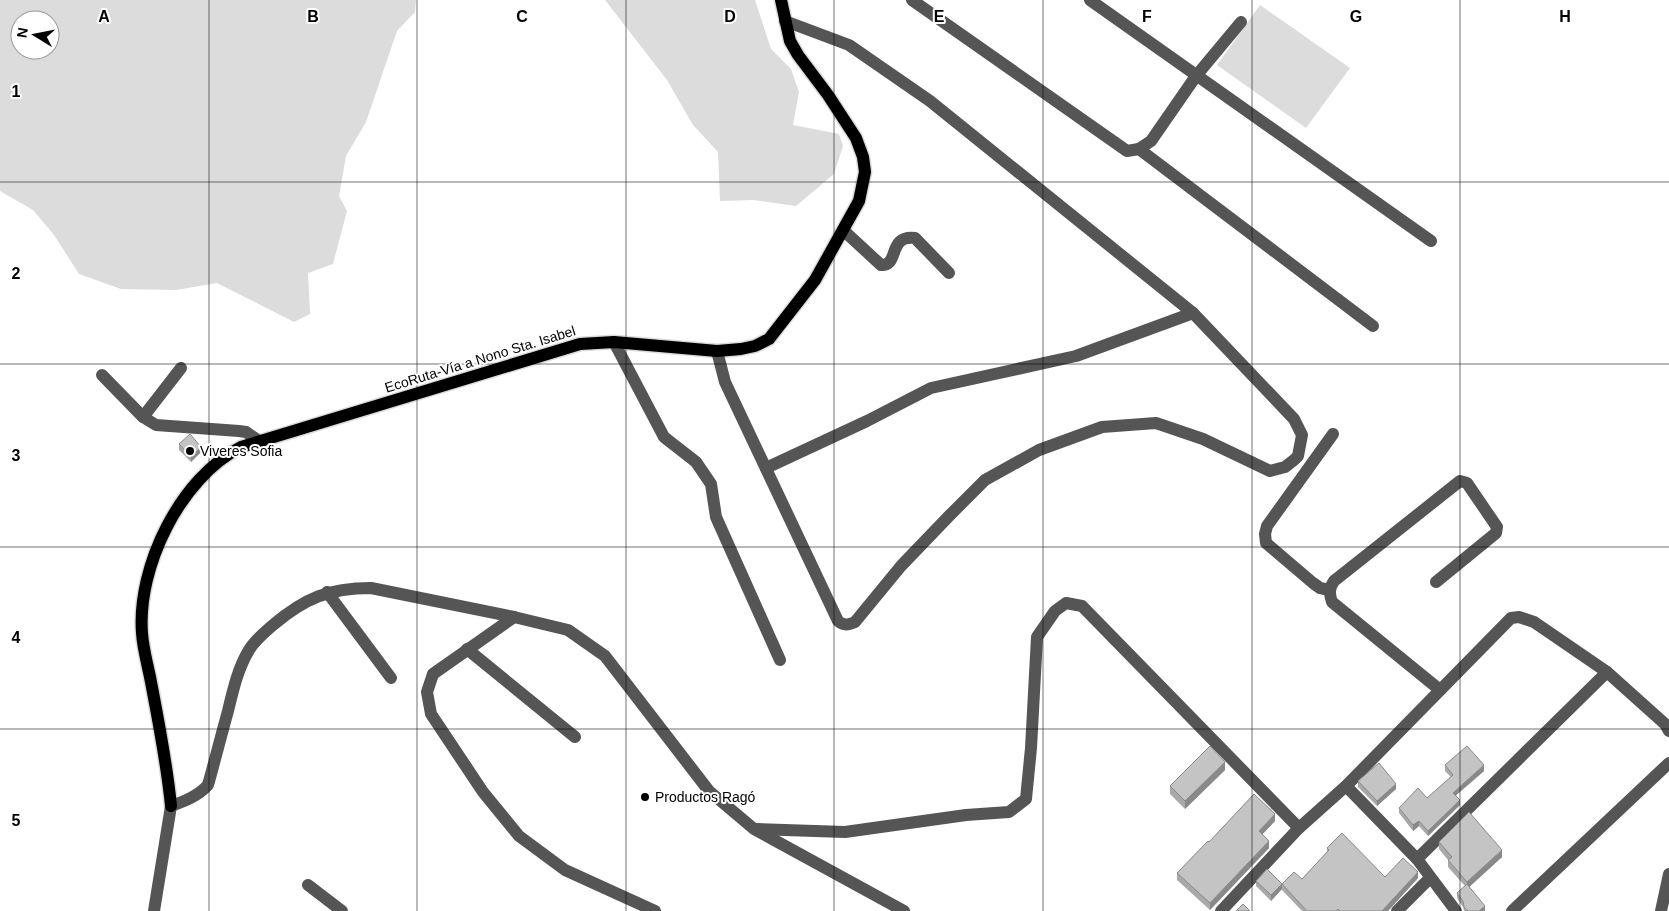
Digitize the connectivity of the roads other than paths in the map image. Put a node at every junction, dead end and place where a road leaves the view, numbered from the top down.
1 (781, 0) edge
2 (912, 0) edge
3 (1090, 0) edge
4 (785, 21) junction
5 (1241, 22) dead end
6 (1196, 76) junction
7 (1139, 149) junction
8 (843, 230) junction
9 (1432, 241) dead end
10 (949, 273) dead end
11 (1193, 313) junction
12 (1373, 326) dead end
13 (614, 342) junction
14 (717, 351) junction
15 (180, 368) dead end
16 (102, 375) dead end
17 (143, 417) junction
18 (1333, 434) dead end
19 (259, 441) junction
20 (766, 468) junction
21 (1436, 582) dead end
22 (1330, 590) junction
23 (327, 592) junction
24 (514, 617) junction
25 (467, 649) junction
26 (780, 660) dead end
27 (1606, 672) junction
28 (391, 678) dead end
29 (1440, 690) junction
30 (1669, 731) edge
31 (575, 737) dead end
32 (1669, 763) edge
33 (1346, 786) junction
34 (171, 806) junction
35 (1299, 828) junction
36 (754, 829) junction
37 (1417, 860) junction
38 (1669, 874) edge
39 (1430, 878) junction
40 (308, 885) dead end
41 (154, 911) edge
42 (342, 911) edge
43 (655, 911) edge
44 (904, 911) edge
45 (1221, 911) edge
46 (1397, 911) edge
47 (1456, 911) edge
48 (1512, 911) edge
49 (1661, 911) edge

1 - 4 main road, EcoRuta-Vía a Nono Sta. Isabel
2 - 7 street
3 - 6 street
4 - 8 main road, EcoRuta-Vía a Nono Sta. Isabel
4 - 11 street
5 - 6 street
6 - 7 street
6 - 9 street
7 - 12 street
8 - 10 street
8 - 14 main road, EcoRuta-Vía a Nono Sta. Isabel
11 - 20 street
11 - 20 street
13 - 14 main road, EcoRuta-Vía a Nono Sta. Isabel
13 - 19 main road, EcoRuta-Vía a Nono Sta. Isabel
13 - 26 street
14 - 20 street
15 - 17 street
16 - 17 street
17 - 19 street
18 - 22 street
19 - 34 main road, EcoRuta-Vía a Nono Sta. Isabel
21 - 22 street
22 - 29 street
23 - 24 street
23 - 28 street
23 - 34 street
24 - 25 street
24 - 36 street
25 - 31 street
25 - 43 street
27 - 29 street
27 - 30 street
27 - 37 street
29 - 33 street
32 - 48 street
33 - 35 street
33 - 37 street
34 - 41 street
35 - 36 street
35 - 45 street
36 - 44 street
37 - 39 street
38 - 49 street
39 - 46 street
39 - 47 street
40 - 42 street

